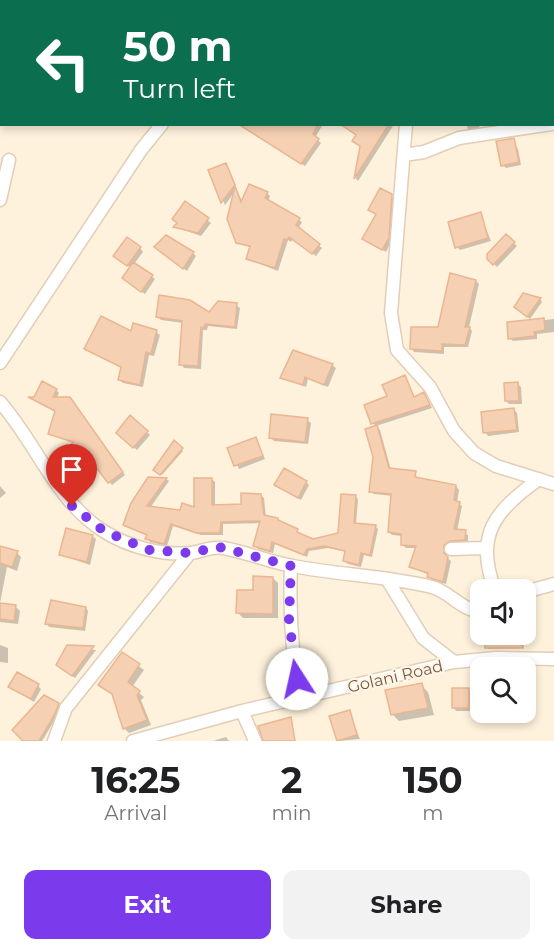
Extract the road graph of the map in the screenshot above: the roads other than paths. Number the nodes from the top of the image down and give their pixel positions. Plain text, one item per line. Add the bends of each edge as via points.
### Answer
1 (160, 126) edge
2 (406, 126) edge
3 (540, 126) edge
4 (404, 155) junction
5 (9, 160) dead end
6 (0, 200) edge
7 (0, 363) edge
8 (0, 402) edge
9 (539, 479) junction
10 (554, 484) edge
11 (485, 548) junction
12 (451, 549) dead end
13 (190, 553) junction
14 (291, 566) junction
15 (387, 579) junction
16 (491, 579) edge
17 (554, 584) edge
18 (536, 589) edge
19 (470, 610) edge
20 (554, 659) edge
21 (454, 662) junction
22 (301, 699) junction
23 (242, 711) junction
24 (54, 741) edge
25 (134, 741) edge
26 (255, 741) edge

1 - 7 street
2 - 4 street
3 - 4 street via 459,138 424,152
4 - 9 street via 391,313 397,350 430,387 454,431 474,453 496,466
5 - 6 street
8 - 13 street via 72,506 122,540 149,550
9 - 10 street
9 - 11 street via 503,510
11 - 12 street
11 - 16 street
13 - 14 street via 219,547
13 - 24 street via 66,708
14 - 15 street
14 - 22 street via 289,620
15 - 19 street via 436,588
15 - 21 street via 423,638
17 - 18 street
20 - 21 street, Golani Road
21 - 22 street, Golani Road
22 - 23 street, Golani Road
23 - 25 street, Golani Road
23 - 26 street

